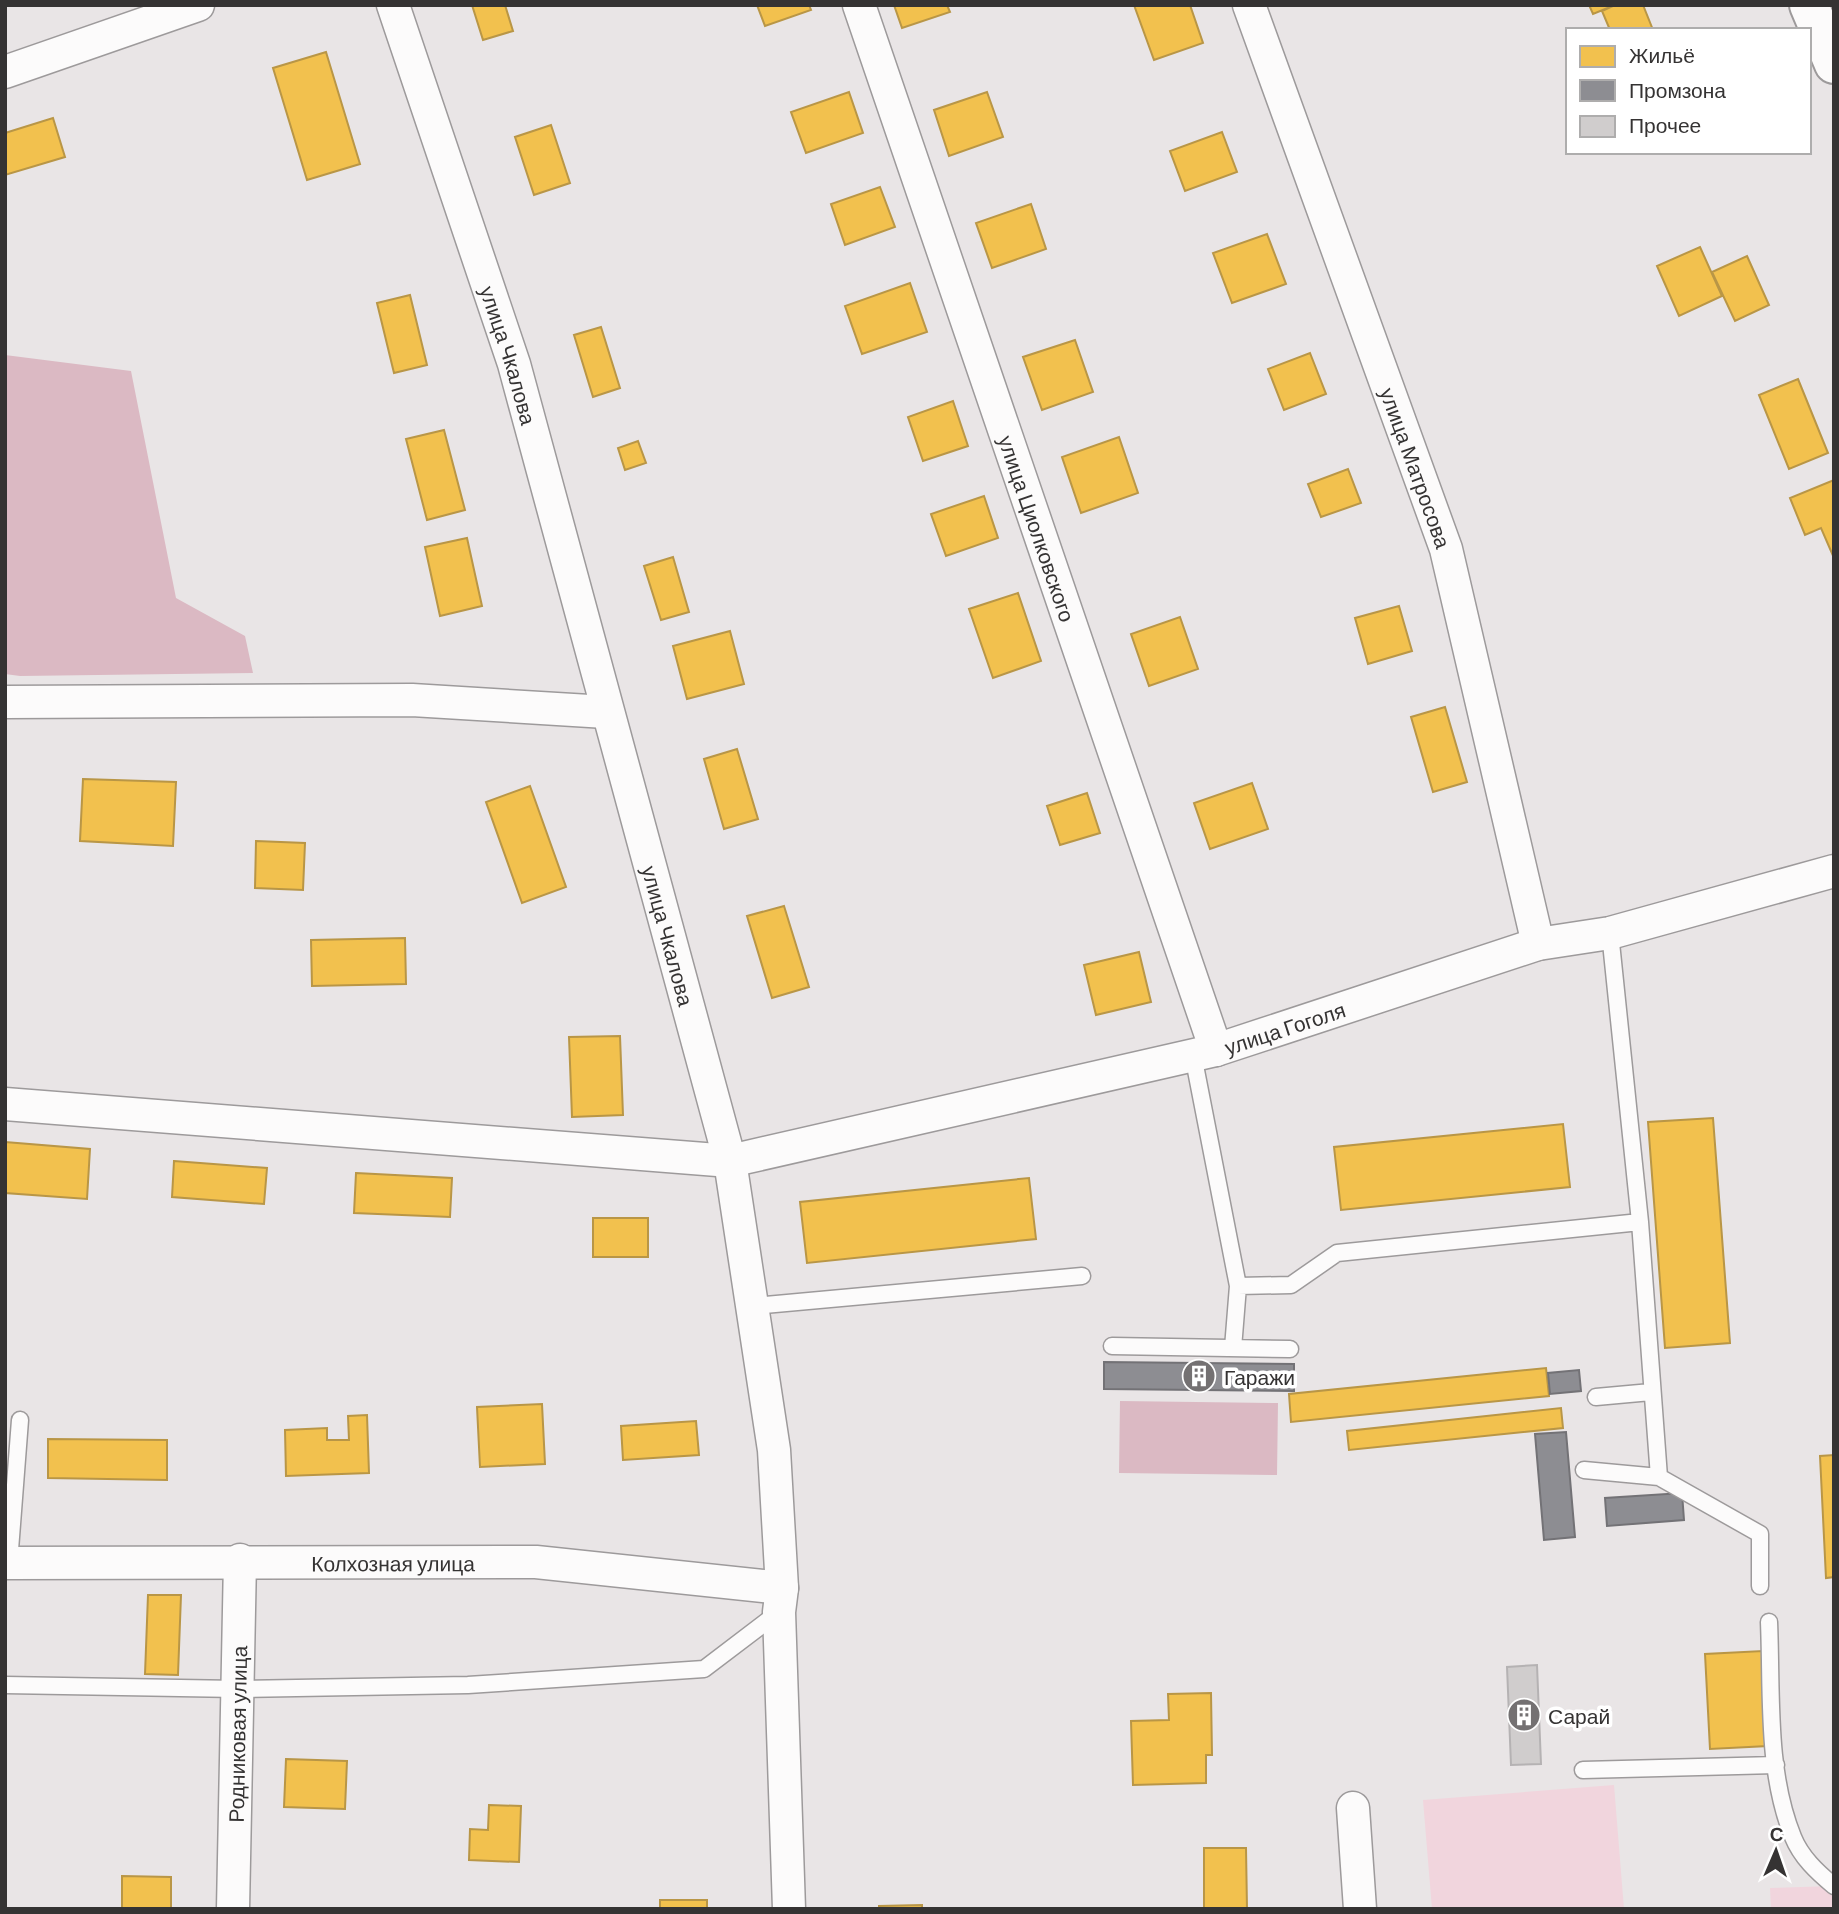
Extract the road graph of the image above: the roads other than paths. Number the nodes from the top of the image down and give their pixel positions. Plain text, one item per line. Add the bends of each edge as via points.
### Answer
1 (198, 5) edge
2 (393, 5) edge
3 (859, 5) edge
4 (1249, 5) edge
5 (1809, 5) edge
6 (1834, 64) edge
7 (5, 72) edge
8 (5, 702) edge
9 (606, 712) junction
10 (1834, 872) edge
11 (1610, 933) junction
12 (1538, 944) junction
13 (1205, 1053) junction
14 (5, 1104) edge
15 (730, 1161) junction
16 (1640, 1222) junction
17 (1082, 1276) dead end
18 (1238, 1286) junction
19 (754, 1306) junction
20 (1112, 1346) dead end
21 (1233, 1348) junction
22 (1290, 1349) dead end
23 (1651, 1392) junction
24 (1595, 1396) dead end
25 (20, 1420) dead end
26 (1584, 1470) dead end
27 (1659, 1477) junction
28 (240, 1560) junction
29 (7, 1563) edge
30 (1760, 1586) dead end
31 (780, 1600) junction
32 (1769, 1622) dead end
33 (5, 1685) edge
34 (238, 1689) junction
35 (1776, 1765) junction
36 (1583, 1770) dead end
37 (1353, 1808) dead end
38 (1834, 1886) edge
39 (233, 1909) edge
40 (789, 1909) edge
41 (1360, 1909) edge

1 - 7 street
2 - 9 street, улица Чкалова via 514,364
3 - 13 street, улица Циолковского
4 - 12 street, улица Матросова via 1446,549
5 - 6 main road
8 - 9 street via 412,700
9 - 15 street, улица Чкалова
10 - 11 street, улица Гоголя
11 - 12 street, улица Гоголя
11 - 16 lane
12 - 13 street, улица Гоголя
13 - 15 street, улица Гоголя
13 - 18 lane
14 - 15 street
15 - 19 street, улица Чкалова
16 - 18 lane via 1337,1253 1291,1285
16 - 23 lane
17 - 19 lane
18 - 21 lane
19 - 31 street, улица Чкалова via 774,1450
20 - 21 lane
21 - 22 lane
23 - 24 lane
23 - 27 lane
25 - 29 lane
26 - 27 lane
27 - 30 lane via 1760,1534
28 - 29 street, Колхозная улица
28 - 31 street, Колхозная улица via 536,1562
28 - 34 street, Родниковая улица
31 - 34 lane via 704,1669 468,1685
31 - 40 street
32 - 35 lane
33 - 34 lane
34 - 39 street, Родниковая улица
35 - 36 lane
35 - 38 lane via 1793,1838 1812,1868
37 - 41 street

